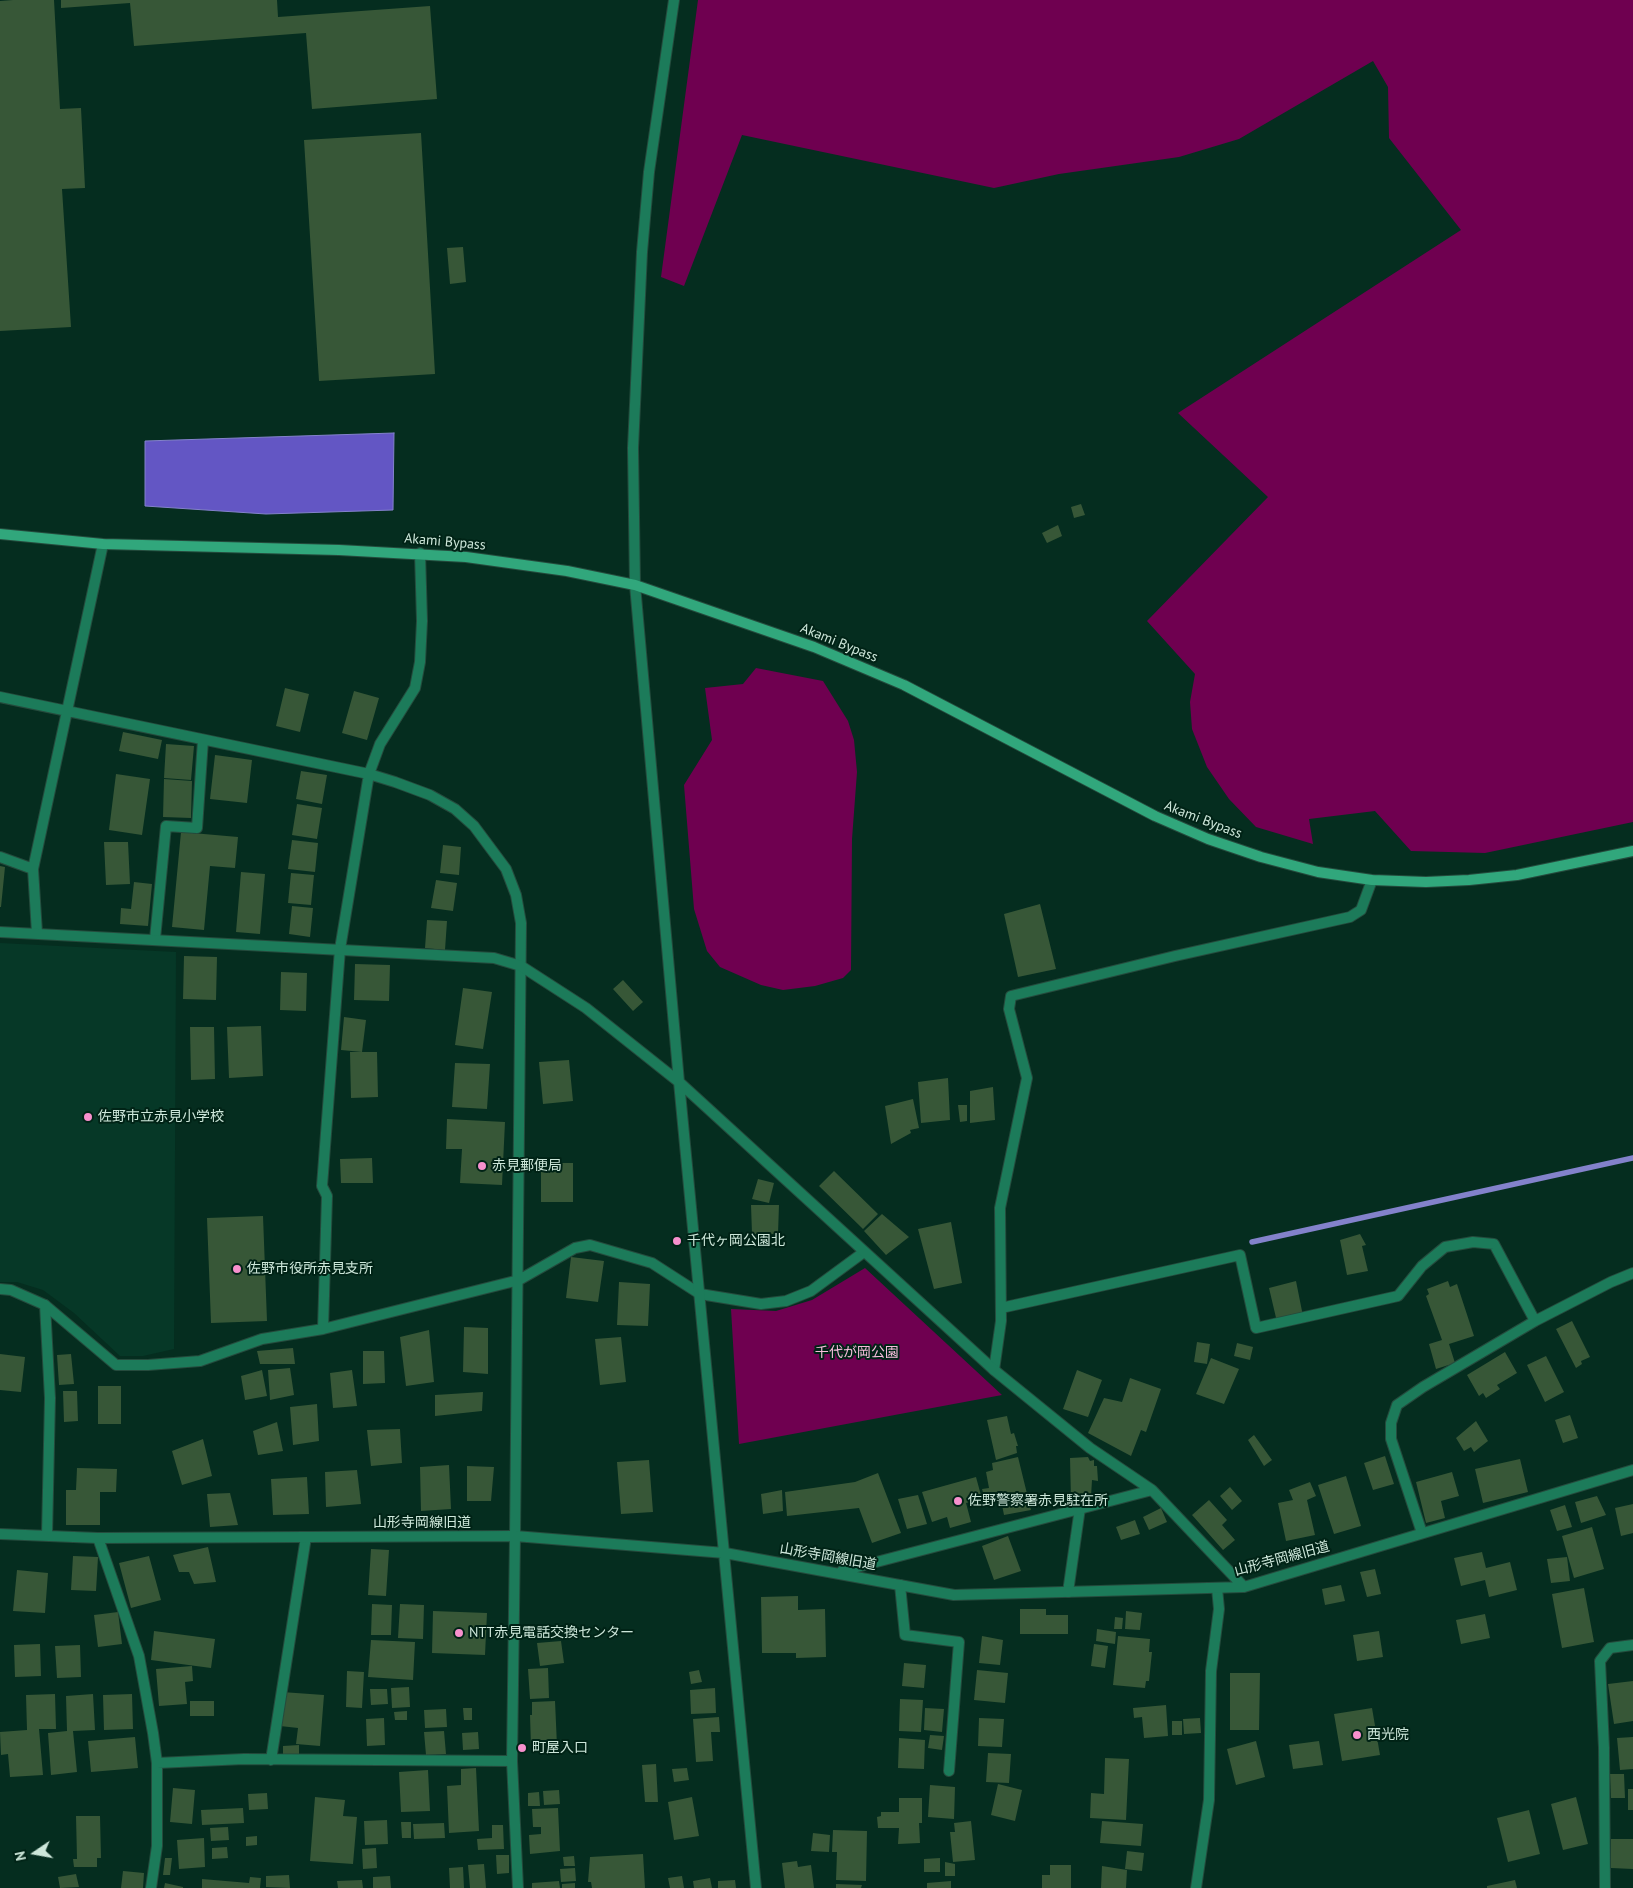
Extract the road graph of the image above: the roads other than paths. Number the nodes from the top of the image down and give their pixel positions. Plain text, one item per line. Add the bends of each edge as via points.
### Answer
1 (674, 0) edge
2 (0, 534) edge
3 (103, 544) junction
4 (420, 553) junction
5 (635, 585) junction
6 (0, 697) edge
7 (68, 712) junction
8 (203, 740) junction
9 (368, 774) junction
10 (1633, 851) edge
11 (0, 857) edge
12 (33, 869) junction
13 (1372, 880) junction
14 (0, 932) edge
15 (37, 934) junction
16 (155, 939) junction
17 (340, 949) junction
18 (521, 966) junction
19 (679, 1082) junction
20 (864, 1252) junction
21 (1633, 1273) edge
22 (519, 1280) junction
23 (0, 1290) edge
24 (700, 1294) junction
25 (46, 1305) junction
26 (1001, 1308) junction
27 (1534, 1322) junction
28 (322, 1329) junction
29 (994, 1370) junction
30 (1632, 1473) edge
31 (1152, 1490) junction
32 (1080, 1508) junction
33 (1422, 1533) junction
34 (0, 1534) edge
35 (47, 1536) junction
36 (515, 1536) junction
37 (306, 1537) junction
38 (98, 1538) junction
39 (725, 1553) junction
40 (840, 1572) junction
41 (900, 1585) junction
42 (1244, 1587) junction
43 (1216, 1588) junction
44 (1068, 1592) junction
45 (1633, 1646) edge
46 (271, 1760) junction
47 (512, 1761) junction
48 (157, 1763) junction
49 (949, 1771) dead end
50 (151, 1888) edge
51 (518, 1888) edge
52 (756, 1888) edge
53 (1196, 1888) edge
54 (1604, 1888) edge

1 - 5 street via 649,172 642,252 634,448
2 - 3 main road, Akami Bypass
3 - 4 main road, Akami Bypass
3 - 7 street
4 - 5 main road, Akami Bypass via 514,562
4 - 9 street via 422,621 415,688 380,744
5 - 13 main road, Akami Bypass via 814,647 904,685 1155,816 1208,839 1318,872
5 - 19 street
6 - 7 street
7 - 8 street
7 - 12 street
8 - 9 street
8 - 16 street via 197,828 166,826
9 - 17 street
9 - 18 street via 430,795 455,809 474,826 506,869 516,894 521,922
10 - 13 main road, Akami Bypass via 1561,867 1488,878 1426,882
11 - 12 street
12 - 15 street
13 - 26 street via 1361,910 1350,917 1010,996 1008,1009 1027,1078 1000,1208
14 - 15 street
15 - 16 street
16 - 17 street
17 - 18 street via 494,958
17 - 28 street via 322,1186 327,1196
18 - 19 street via 586,1008
18 - 22 street
19 - 20 street
19 - 24 street
20 - 24 street via 811,1291 786,1301 761,1304
20 - 29 street
21 - 27 street
22 - 24 street via 574,1248 590,1245 652,1263
22 - 28 street
22 - 36 street
23 - 25 street via 11,1290
24 - 39 street
25 - 28 street via 116,1365 200,1361 262,1339
25 - 35 street via 50,1398
26 - 27 street via 1240,1255 1256,1328 1398,1296 1422,1266 1445,1247 1473,1242 1494,1244
26 - 29 street
27 - 33 street via 1397,1405 1391,1423 1391,1440
29 - 31 street via 1090,1448
30 - 33 street, 山形寺岡線旧道
31 - 32 street
31 - 42 street
32 - 40 street
32 - 44 street
33 - 42 street, 山形寺岡線旧道
34 - 35 street, 山形寺岡線旧道
35 - 38 street, 山形寺岡線旧道
36 - 37 street, 山形寺岡線旧道
36 - 39 street, 山形寺岡線旧道
36 - 47 street
37 - 38 street, 山形寺岡線旧道
37 - 46 street
38 - 48 street via 139,1656
39 - 40 street, 山形寺岡線旧道
39 - 52 street
40 - 41 street, 山形寺岡線旧道
41 - 44 street, 山形寺岡線旧道 via 954,1595
41 - 49 street via 905,1635 960,1642
42 - 43 street, 山形寺岡線旧道
43 - 44 street, 山形寺岡線旧道
43 - 53 street via 1219,1609 1211,1671 1209,1800
45 - 54 street via 1610,1648 1600,1661
46 - 47 street
46 - 48 street
47 - 51 street
48 - 50 street via 157,1846

